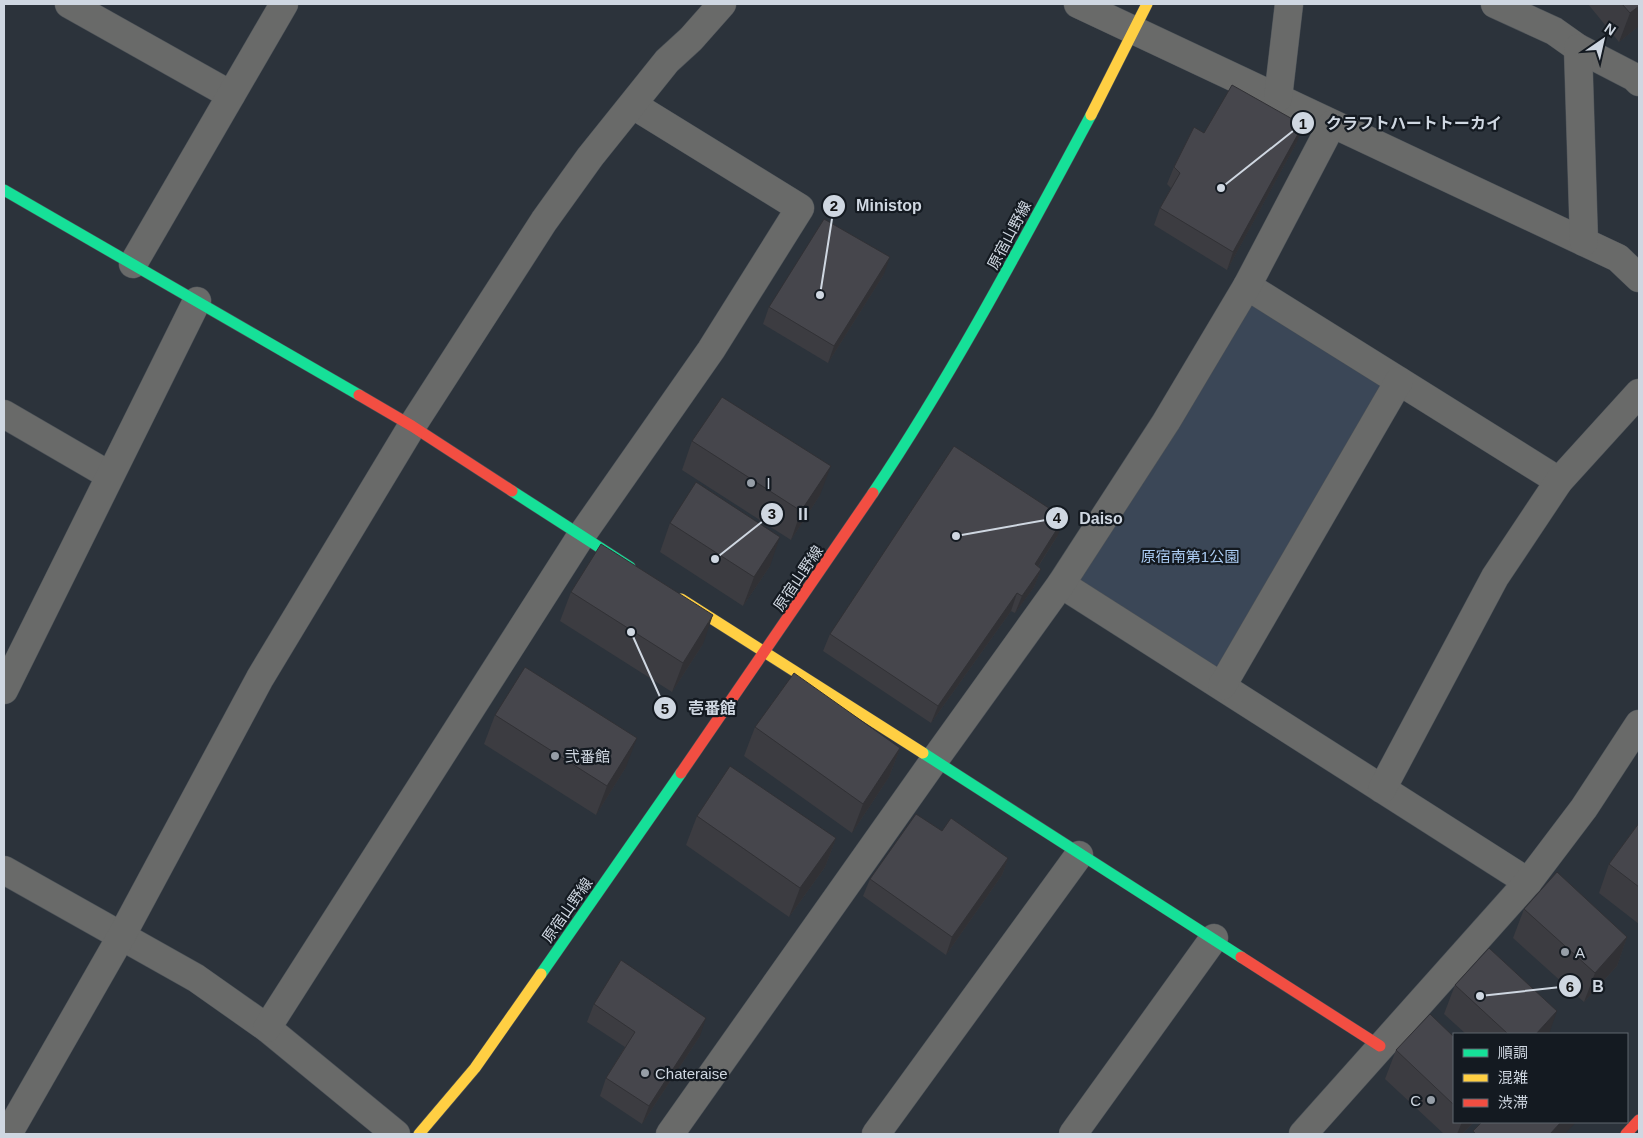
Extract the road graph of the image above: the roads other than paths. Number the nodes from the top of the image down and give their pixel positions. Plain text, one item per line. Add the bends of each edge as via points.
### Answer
1 (69, 4) edge
2 (284, 4) edge
3 (722, 4) edge
4 (1078, 4) edge
5 (1146, 4) edge
6 (1289, 4) edge
7 (1495, 4) edge
8 (1134, 30) junction
9 (1578, 48) junction
10 (1639, 82) edge
11 (231, 95) junction
12 (1278, 98) junction
13 (633, 104) junction
14 (1332, 124) junction
15 (4, 190) edge
16 (1584, 242) junction
17 (133, 264) junction
18 (1639, 278) edge
19 (1247, 286) junction
20 (197, 301) junction
21 (1399, 381) junction
22 (1639, 393) edge
23 (4, 414) edge
24 (412, 426) junction
25 (110, 475) junction
26 (1559, 481) junction
27 (581, 536) junction
28 (638, 571) edge
29 (1061, 584) junction
30 (670, 592) edge
31 (766, 652) junction
32 (1222, 686) junction
33 (4, 690) edge
34 (1639, 724) edge
35 (933, 762) junction
36 (1382, 789) junction
37 (1078, 855) junction
38 (4, 870) edge
39 (1528, 882) junction
40 (122, 935) junction
41 (1214, 938) junction
42 (268, 1028) junction
43 (1380, 1046) junction
44 (1639, 1120) edge
45 (1316, 1129) edge
46 (8, 1134) edge
47 (396, 1134) edge
48 (419, 1134) edge
49 (670, 1134) edge
50 (876, 1134) edge
51 (1073, 1134) edge
52 (1626, 1134) edge

1 - 11 street
2 - 11 street
3 - 13 street via 667,61
4 - 8 street
5 - 8 street, 原宿山野線
6 - 12 street
7 - 9 street via 1554,31
8 - 12 street
8 - 31 street, 原宿山野線 via 983,315 907,442
9 - 10 street
9 - 16 street
11 - 17 street
12 - 14 street
13 - 24 street via 544,221
13 - 27 street via 800,208 711,350
14 - 16 street
14 - 19 street
15 - 17 street
16 - 18 street via 1618,258
17 - 20 street
19 - 21 street
19 - 29 street via 1166,422
20 - 24 street
20 - 25 street
21 - 26 street
21 - 32 street
22 - 26 street
23 - 25 street
24 - 27 street
24 - 40 street via 260,678
25 - 33 street
26 - 36 street via 1495,577
27 - 28 street
27 - 42 street
29 - 32 street
29 - 35 street
30 - 31 street
31 - 35 street
31 - 48 street, 原宿山野線 via 475,1068
32 - 36 street
34 - 39 street via 1584,808
35 - 37 street
35 - 49 street
36 - 39 street
37 - 41 street
37 - 50 street
38 - 40 street
39 - 43 street
40 - 42 street via 196,978
40 - 46 street
41 - 43 street
41 - 51 street
42 - 47 street
43 - 45 street
44 - 52 street

